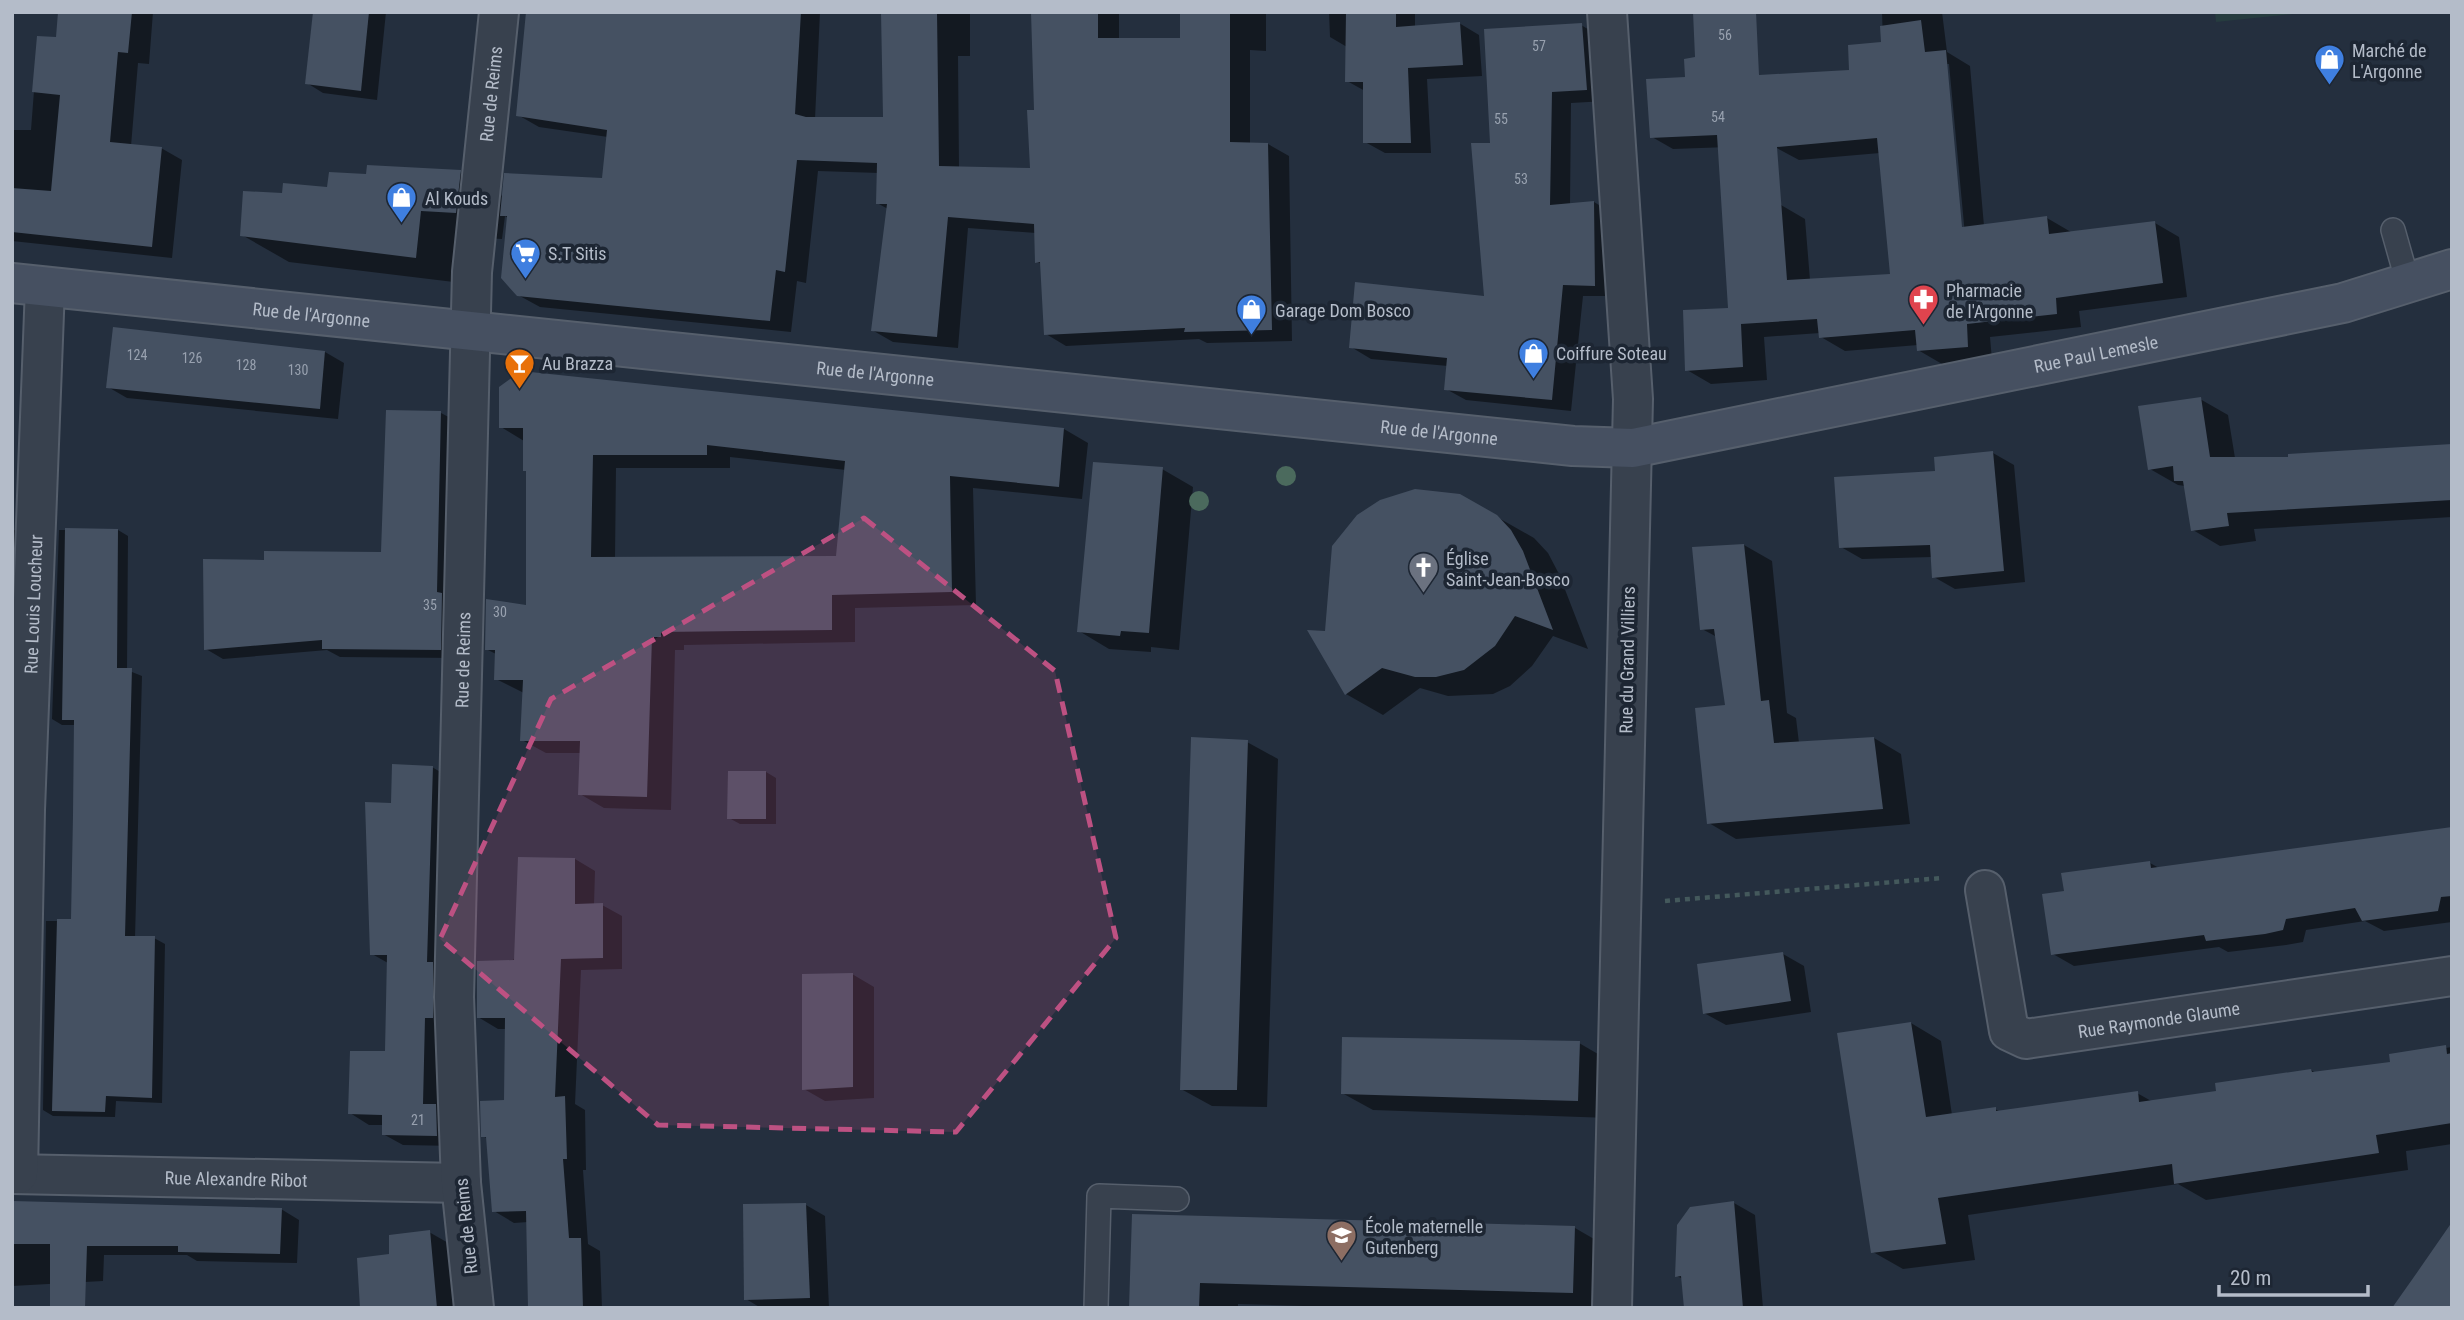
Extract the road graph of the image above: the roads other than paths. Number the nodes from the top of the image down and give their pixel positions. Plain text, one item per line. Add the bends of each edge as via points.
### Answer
1 (499, 12) edge
2 (1606, 12) edge
3 (2393, 230) dead end
4 (2452, 269) edge
5 (2408, 283) junction
6 (29, 285) edge
7 (471, 329) junction
8 (1735, 428) joint
9 (1633, 448) junction
10 (1985, 890) road end
11 (2452, 976) edge
12 (15, 1174) edge
13 (461, 1183) junction
14 (1177, 1199) dead end
15 (474, 1308) edge
16 (1096, 1308) edge
17 (1612, 1308) edge

1 - 7 street, Rue de Reims via 472,272
2 - 9 street, Rue du Grand Villiers
3 - 5 lane
4 - 5 street, Rue Paul Lemesle
5 - 8 street, Rue Paul Lemesle via 2343,303
6 - 7 street, Rue de l'Argonne
6 - 12 street, Rue Louis Loucheur via 25,810
7 - 9 street, Rue de l'Argonne via 1573,446
7 - 13 street, Rue de Reims via 454,997
8 - 9 street, Rue de l'Argonne
9 - 17 street, Rue du Grand Villiers
10 - 11 street, Rue Raymonde Glaume via 2009,1031 2026,1039
12 - 13 street, Rue Alexandre Ribot
13 - 15 street, Rue de Reims
14 - 16 lane via 1099,1196

